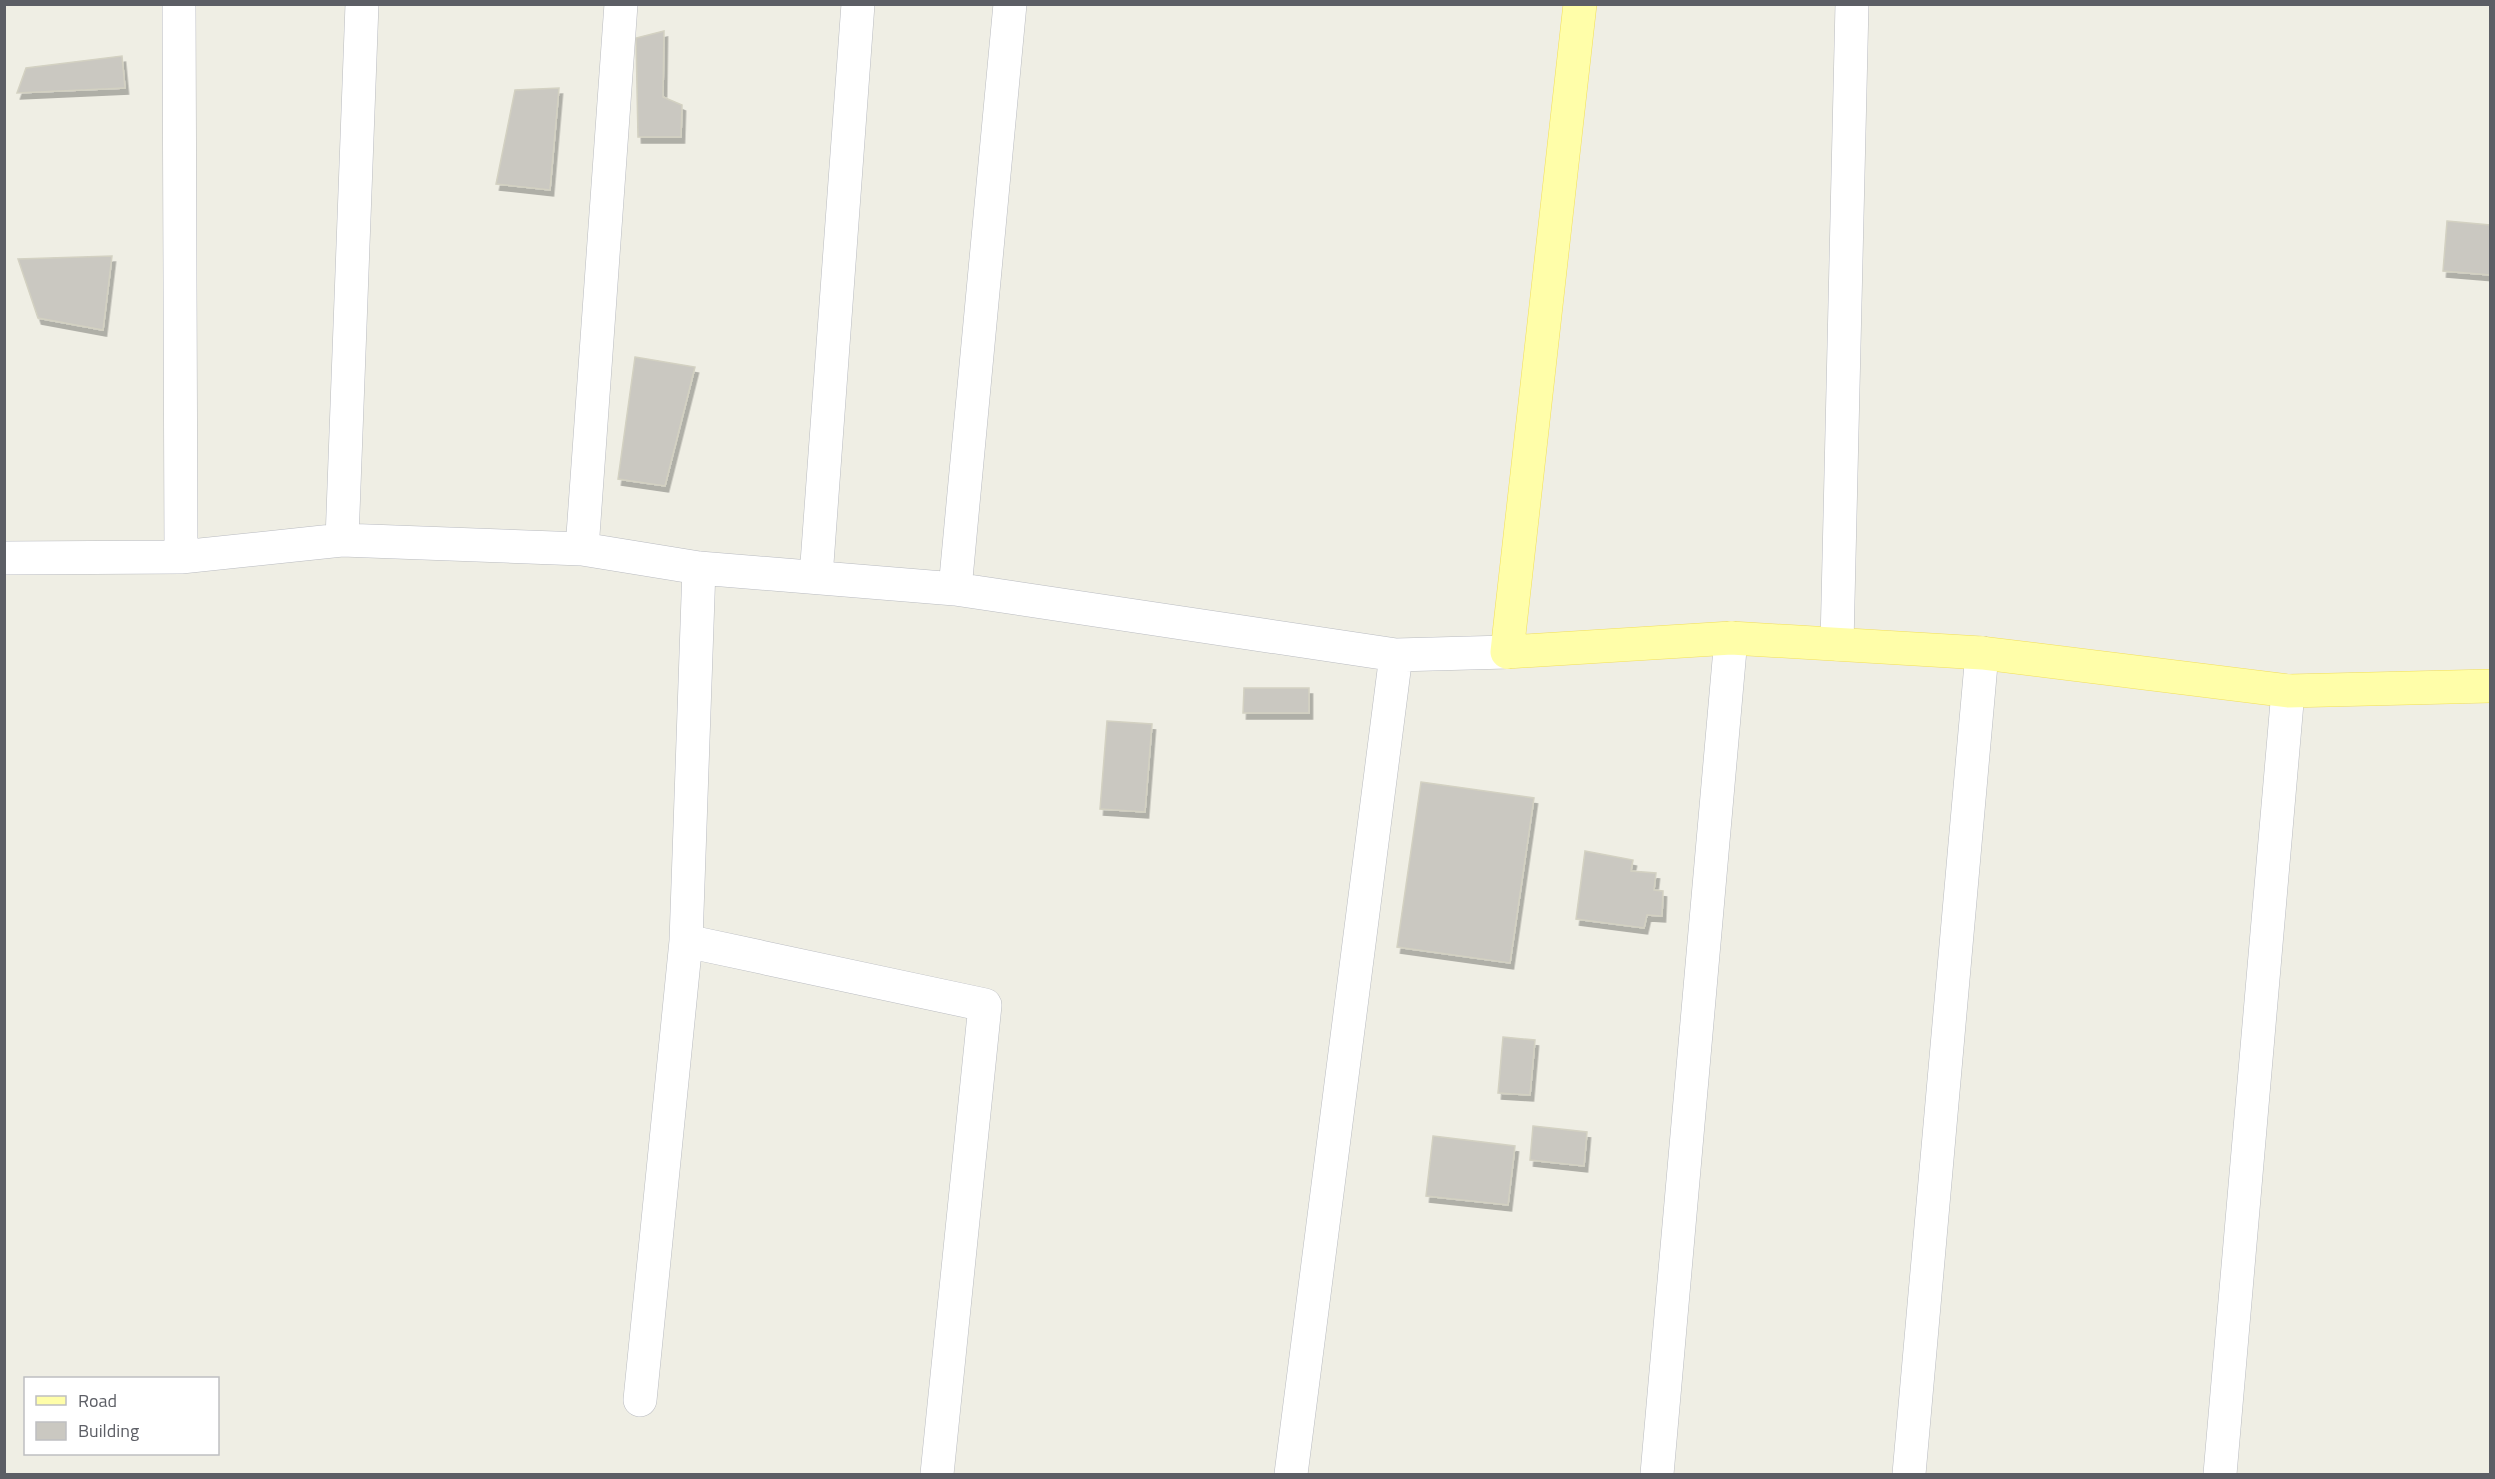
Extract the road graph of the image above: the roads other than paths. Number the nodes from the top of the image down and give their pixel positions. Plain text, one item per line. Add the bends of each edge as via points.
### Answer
1 (179, 4) edge
2 (362, 4) edge
3 (621, 4) edge
4 (858, 4) edge
5 (1010, 4) edge
6 (1580, 4) edge
7 (1852, 4) edge
8 (342, 540) junction
9 (582, 549) junction
10 (181, 556) junction
11 (4, 558) edge
12 (699, 568) junction
13 (816, 577) junction
14 (955, 589) junction
15 (1731, 638) junction
16 (1837, 644) junction
17 (1507, 652) junction
18 (1982, 653) junction
19 (1396, 655) junction
20 (2490, 686) edge
21 (2288, 691) junction
22 (686, 941) junction
23 (640, 1400) dead end
24 (937, 1474) edge
25 (1291, 1474) edge
26 (1657, 1474) edge
27 (1909, 1474) edge
28 (2220, 1474) edge

1 - 10 street
2 - 8 street
3 - 9 street
4 - 13 street
5 - 14 street
6 - 17 main road
7 - 16 street
8 - 9 street
8 - 10 street
9 - 12 street
10 - 11 street
12 - 13 street
12 - 22 street
13 - 14 street
14 - 19 street
15 - 16 main road
15 - 17 main road
15 - 26 street
16 - 18 main road
17 - 19 street
18 - 21 main road
18 - 27 street
19 - 25 street
20 - 21 main road
21 - 28 street
22 - 23 street
22 - 24 street via 985,1005

